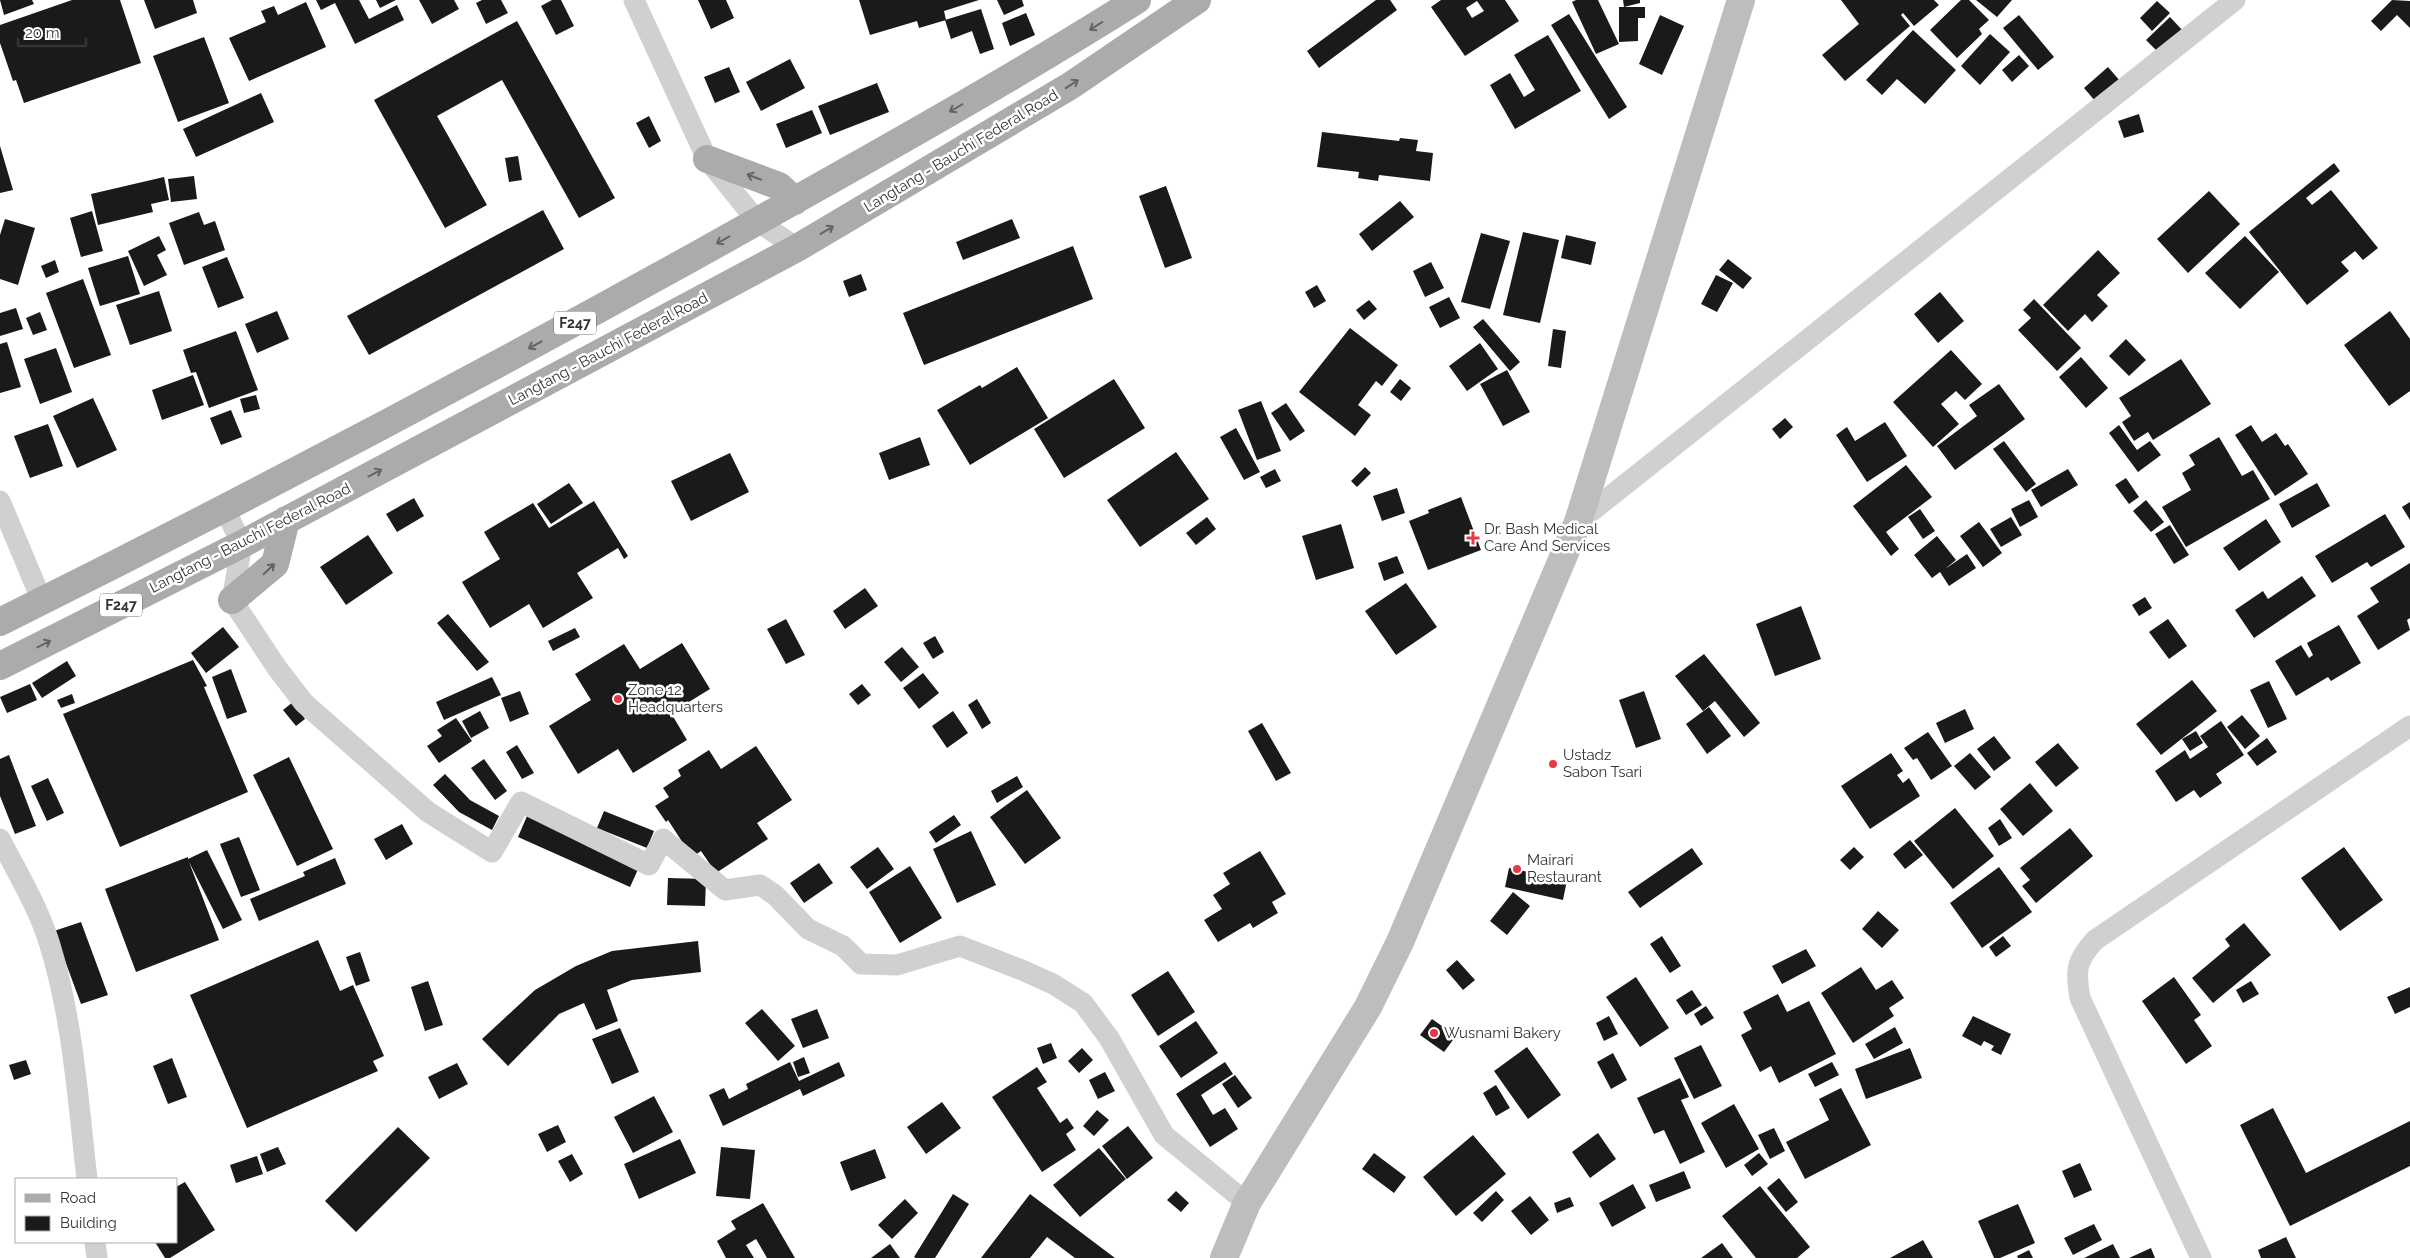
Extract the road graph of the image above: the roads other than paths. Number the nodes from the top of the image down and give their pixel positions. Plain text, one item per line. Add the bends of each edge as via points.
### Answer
1 (634, 0) edge
2 (1137, 0) edge
3 (1197, 0) edge
4 (1741, 0) edge
5 (2234, 0) edge
6 (707, 159) junction
7 (795, 201) junction
8 (757, 222) junction
9 (797, 248) junction
10 (0, 501) edge
11 (224, 508) junction
12 (286, 520) junction
13 (1578, 522) junction
14 (242, 544) junction
15 (232, 600) junction
16 (42, 601) junction
17 (0, 622) edge
18 (0, 666) edge
19 (2410, 726) edge
20 (0, 839) edge
21 (88, 1178) edge
22 (1247, 1203) junction
23 (95, 1243) edge
24 (97, 1258) edge
25 (1224, 1258) edge
26 (2201, 1258) edge

1 - 6 street
2 -> 7 main road, F247
9 -> 3 main road, Langtang - Bauchi Federal Road / F247 via 1070,86
4 - 13 street
5 - 13 street
7 -> 6 main road via 779,186
6 - 8 street
7 - 8 main road, F247
8 - 9 street
8 -> 11 main road, F247 via 507,360
12 -> 9 main road, Langtang - Bauchi Federal Road / F247
10 - 16 street
11 - 14 street
11 - 16 main road, F247
12 - 14 main road, Langtang - Bauchi Federal Road / F247
15 -> 12 main road via 275,564
13 - 22 street via 1400,942 1372,999
14 - 15 street
18 -> 14 main road, Langtang - Bauchi Federal Road / F247
15 - 22 street via 304,703 428,812 492,852 520,802 649,865 663,839 725,890 760,885 775,895 808,929 843,946 861,964 897,965 960,946 1053,984 1083,1004 1109,1038 1164,1135
16 - 17 main road, F247
19 - 26 street via 2095,940 2080,957 2076,978 2080,998
20 - 21 street via 24,884 48,941 64,998
22 - 25 street
23 - 24 street

